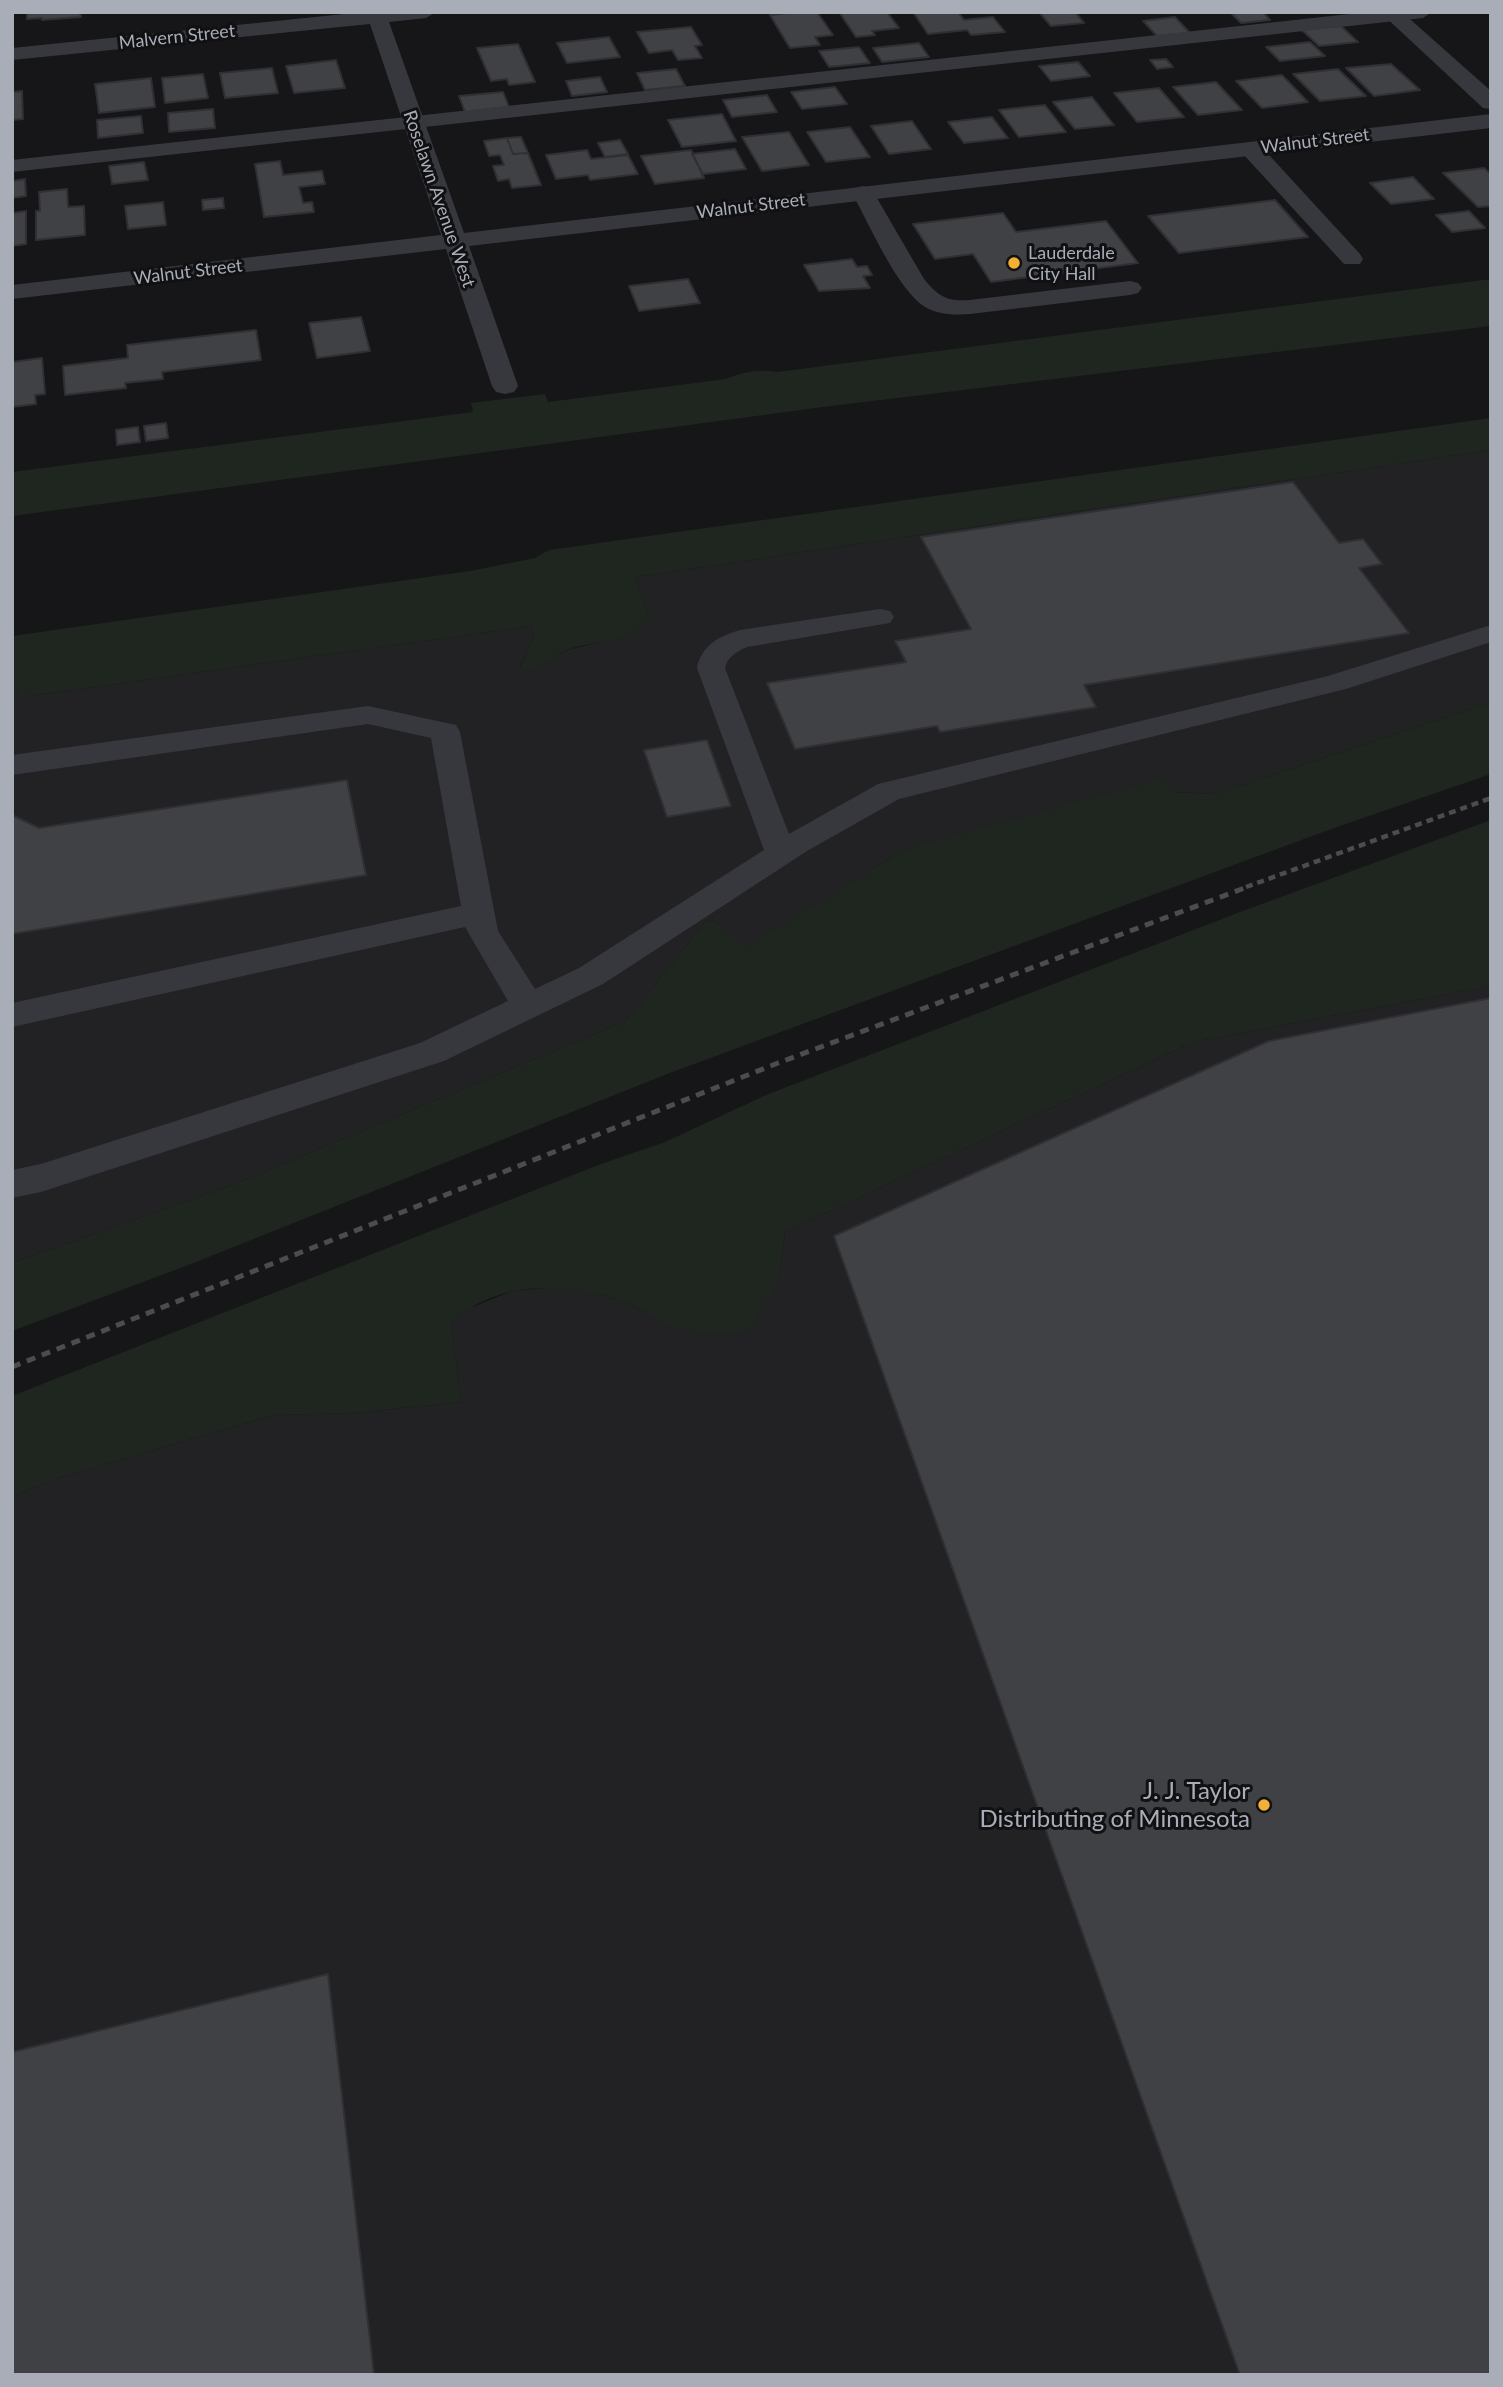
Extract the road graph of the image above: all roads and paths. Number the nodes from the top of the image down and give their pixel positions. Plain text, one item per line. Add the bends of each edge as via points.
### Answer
1 (426, 12) edge
2 (1423, 12) edge
3 (1392, 14) edge
4 (376, 15) edge
5 (12, 54) edge
6 (1491, 103) edge
7 (1491, 121) edge
8 (413, 123) junction
9 (1251, 149) junction
10 (12, 166) edge
11 (863, 193) junction
12 (453, 241) junction
13 (1352, 259) dead end
14 (1130, 288) dead end
15 (12, 292) edge
16 (505, 386) dead end
17 (880, 617) dead end
18 (1491, 633) edge
19 (12, 765) edge
20 (781, 853) junction
21 (479, 913) junction
22 (527, 1006) junction
23 (12, 1015) edge
24 (12, 1184) edge

1 - 4 street, Malvern Street
2 - 3 lane
3 - 6 street
3 - 8 lane
4 - 5 street, Malvern Street
4 - 8 street, Roselawn Avenue West
7 - 9 street, Walnut Street
8 - 10 lane
8 - 12 street, Roselawn Avenue West
9 - 11 street, Walnut Street
9 - 13 lane
11 - 12 street, Walnut Street
11 - 14 lane via 917,286 934,304 970,307
12 - 15 street, Walnut Street
12 - 16 street, Roselawn Avenue West
17 - 20 lane via 740,639 725,646 712,661
18 - 20 lane via 1336,682 889,791
19 - 21 lane via 368,715 445,732
20 - 22 lane via 591,976
21 - 22 lane via 482,932
21 - 23 lane
22 - 24 lane via 432,1052

